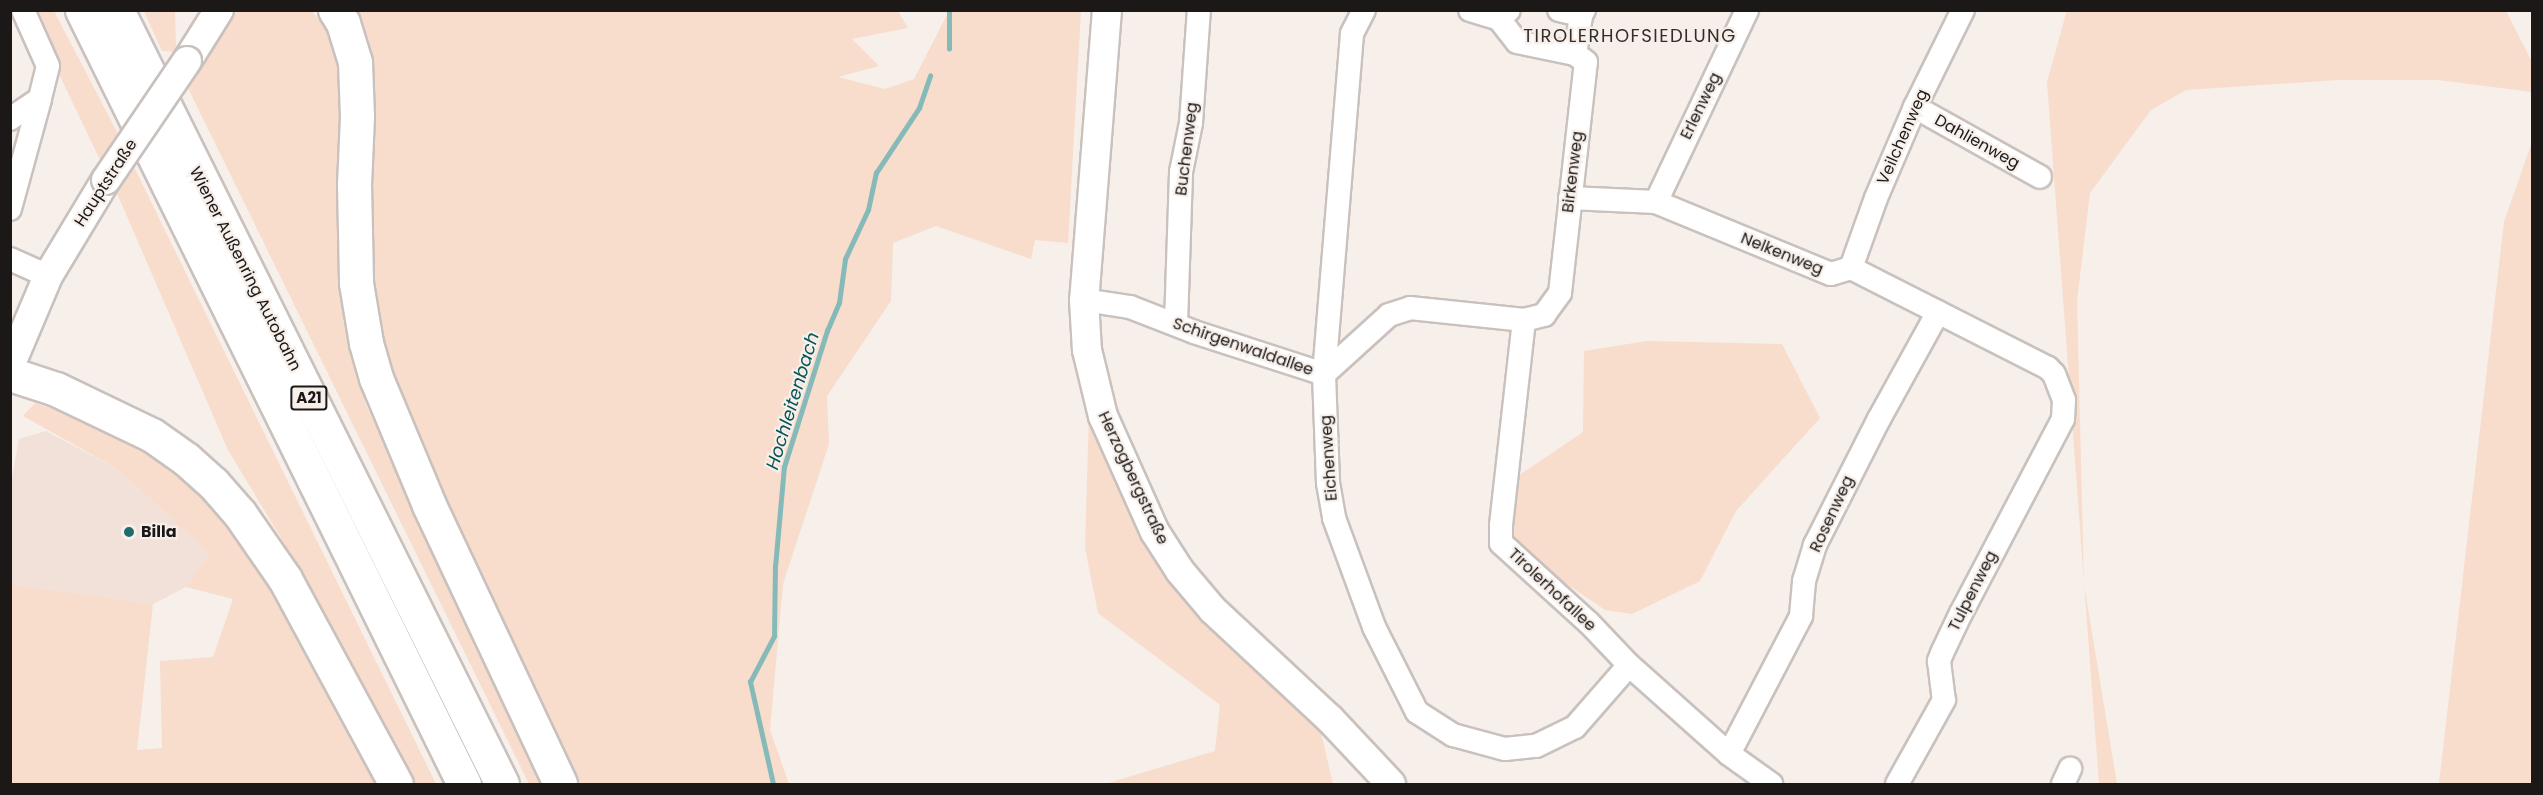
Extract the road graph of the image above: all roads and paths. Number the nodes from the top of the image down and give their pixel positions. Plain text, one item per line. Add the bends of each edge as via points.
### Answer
1 (23, 10) edge
2 (82, 10) edge
3 (117, 10) edge
4 (219, 10) edge
5 (335, 10) edge
6 (1107, 10) edge
7 (1200, 10) edge
8 (1364, 10) edge
9 (1470, 10) edge
10 (1747, 10) edge
11 (1963, 10) edge
12 (1575, 12) edge
13 (1504, 15) edge
14 (1575, 54) junction
15 (40, 99) junction
16 (1915, 107) junction
17 (10, 119) edge
18 (2040, 177) dead end
19 (1570, 198) junction
20 (1656, 202) junction
21 (10, 208) edge
22 (10, 259) edge
23 (1851, 268) junction
24 (48, 276) junction
25 (1084, 300) junction
26 (1938, 312) junction
27 (1524, 320) junction
28 (1176, 324) junction
29 (10, 366) edge
30 (10, 374) edge
31 (1324, 374) junction
32 (1629, 665) junction
33 (1729, 754) junction
34 (396, 784) edge
35 (464, 784) edge
36 (502, 784) edge
37 (560, 784) edge
38 (1392, 784) edge
39 (1772, 784) edge
40 (1898, 784) edge

1 - 15 street via 48,66
2 - 35 highway, Wiener Außenring Autobahn / A21
3 - 36 highway, Wiener Außenring Autobahn / A21
4 - 24 main road, Hauptstraße, bridge via 106,180
5 - 37 highway via 355,62 356,283 368,351 399,439
6 - 25 main road, Herzogbergstraße
7 - 28 street, Buchenweg via 1191,123 1181,172
8 - 31 street, Eichenweg via 1352,34
9 - 13 street
10 - 20 street, Erlenweg
11 - 16 street, Veilchenweg
12 - 14 street, Birkenweg
13 - 14 street via 1516,42
14 - 19 street, Birkenweg via 1586,62
15 - 17 street
15 - 21 street
16 - 18 street, Dahlienweg
16 - 23 street, Veilchenweg
19 - 20 street, Nelkenweg
19 - 27 street, Birkenweg via 1560,293 1544,315
20 - 23 street, Nelkenweg via 1831,274
22 - 24 street
23 - 26 street
24 - 29 main road, Hauptstraße
25 - 28 street, Schirgenwaldallee via 1130,307
25 - 38 main road, Herzogbergstraße via 1087,350 1103,416 1155,532 1180,571 1213,610 1330,719
26 - 33 street, Rosenweg via 1815,545 1804,581 1801,616
26 - 40 street, Tulpenweg via 2048,368 2064,400 2063,419 1960,613 1939,661 1944,700
27 - 31 street, Schirgenwaldallee via 1410,308 1389,315
27 - 32 street, Tirolerhofallee via 1502,543
28 - 31 street, Schirgenwaldallee
30 - 34 highway via 56,389 152,435 213,483 254,531 285,579
31 - 32 street, Eichenweg via 1328,483 1334,518 1374,627 1417,712 1453,735 1505,749 1536,746 1575,727
32 - 33 street, Tirolerhofallee
33 - 39 street, Tirolerhofallee

